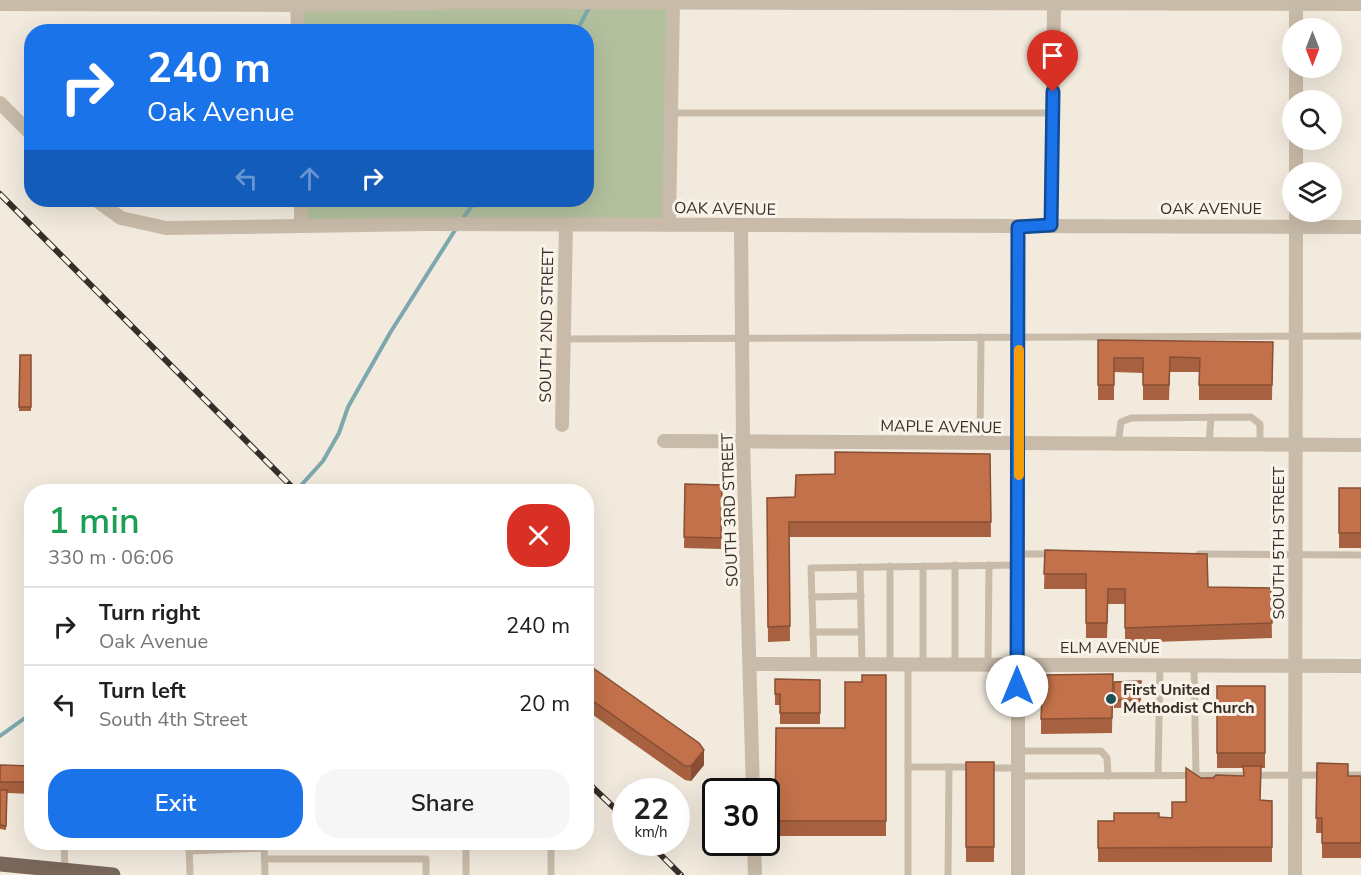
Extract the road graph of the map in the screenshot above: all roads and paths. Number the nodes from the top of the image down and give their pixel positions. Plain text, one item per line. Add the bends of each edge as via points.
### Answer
1 (480, 1) edge
2 (673, 2) edge
3 (297, 3) edge
4 (943, 3) edge
5 (0, 4) edge
6 (1361, 4) edge
7 (1296, 5) junction
8 (1054, 6) junction
9 (1296, 18) edge
10 (298, 24) edge
11 (0, 103) edge
12 (671, 113) junction
13 (1052, 113) junction
14 (24, 127) edge
15 (106, 207) edge
16 (301, 207) edge
17 (1296, 222) edge
18 (301, 225) junction
19 (669, 225) junction
20 (1051, 225) junction
21 (566, 226) junction
22 (741, 226) junction
23 (1296, 226) junction
24 (1018, 227) junction
25 (1361, 227) edge
26 (1296, 336) junction
27 (1361, 336) edge
28 (981, 337) junction
29 (1018, 337) junction
30 (742, 338) junction
31 (564, 339) junction
32 (1212, 417) junction
33 (562, 425) dead end
34 (664, 441) dead end
35 (743, 442) junction
36 (980, 444) junction
37 (1019, 444) junction
38 (1118, 445) junction
39 (1209, 445) junction
40 (1260, 446) junction
41 (1296, 446) junction
42 (1361, 446) edge
43 (1064, 554) edge
44 (1191, 554) edge
45 (1296, 555) junction
46 (1361, 555) edge
47 (1018, 559) junction
48 (955, 565) junction
49 (989, 565) junction
50 (890, 566) junction
51 (923, 566) junction
52 (860, 567) junction
53 (812, 597) junction
54 (861, 597) junction
55 (813, 632) junction
56 (861, 632) junction
57 (752, 664) junction
58 (814, 664) junction
59 (862, 664) junction
60 (890, 664) junction
61 (908, 664) junction
62 (924, 664) junction
63 (955, 664) junction
64 (988, 664) junction
65 (1017, 664) junction
66 (1160, 665) junction
67 (1194, 665) junction
68 (1295, 666) junction
69 (1361, 666) edge
70 (1017, 751) junction
71 (908, 767) junction
72 (949, 767) junction
73 (1017, 772) junction
74 (1196, 775) junction
75 (1295, 775) junction
76 (1361, 775) edge
77 (1108, 776) junction
78 (1158, 776) junction
79 (753, 778) edge
80 (64, 850) edge
81 (189, 850) edge
82 (264, 850) edge
83 (466, 850) edge
84 (551, 850) edge
85 (754, 856) edge
86 (265, 859) junction
87 (0, 864) edge
88 (65, 870) junction
89 (113, 875) edge
90 (190, 875) edge
91 (265, 875) edge
92 (426, 875) edge
93 (466, 875) edge
94 (551, 875) edge
95 (754, 875) edge
96 (908, 875) edge
97 (948, 875) edge
98 (1018, 875) edge
99 (1295, 875) edge

1 - 2 street
1 - 3 street
2 - 4 street
2 - 12 street
3 - 5 street
3 - 10 street
4 - 8 street
6 - 7 street
7 - 8 street
7 - 9 street
8 - 13 street
11 - 14 street
12 - 13 lane
12 - 19 street
13 - 20 street
15 - 18 street, OAK AVENUE via 121,218 166,228
16 - 18 street
17 - 23 street, SOUTH 5TH STREET
18 - 21 street, OAK AVENUE
19 - 21 street, OAK AVENUE
19 - 22 street, OAK AVENUE
20 - 23 street, OAK AVENUE
20 - 24 street, OAK AVENUE
21 - 31 street, SOUTH 2ND STREET
22 - 24 street, OAK AVENUE
22 - 30 street, SOUTH 3RD STREET
23 - 25 street, OAK AVENUE
23 - 26 street, SOUTH 5TH STREET
24 - 29 street
26 - 27 lane
26 - 29 lane
26 - 41 street, SOUTH 5TH STREET
28 - 29 lane
28 - 30 lane
28 - 36 lane
29 - 37 street
30 - 31 lane
30 - 35 street, SOUTH 3RD STREET
31 - 33 street, SOUTH 2ND STREET
32 - 38 lane via 1131,418 1121,422
32 - 39 lane
32 - 40 lane via 1251,417 1260,424
34 - 35 street, MAPLE AVENUE
35 - 36 street, MAPLE AVENUE
35 - 57 street, SOUTH 3RD STREET
36 - 37 street, MAPLE AVENUE
37 - 38 street, MAPLE AVENUE
37 - 47 street
38 - 39 street, MAPLE AVENUE
39 - 40 street, MAPLE AVENUE
40 - 41 street, MAPLE AVENUE
41 - 42 street, MAPLE AVENUE
41 - 45 street, SOUTH 5TH STREET
43 - 47 lane
44 - 45 lane
45 - 46 lane
45 - 68 street, SOUTH 5TH STREET
47 - 49 lane
47 - 65 street
48 - 49 lane
48 - 51 lane
48 - 63 lane
49 - 64 lane
50 - 51 lane
50 - 52 lane
50 - 60 lane
51 - 62 lane
52 - 53 lane via 812,568
52 - 54 lane
53 - 54 lane
53 - 55 lane
54 - 56 lane
55 - 56 lane
55 - 58 lane
56 - 59 lane
57 - 58 street, ELM AVENUE
57 - 79 street, SOUTH 3RD STREET
58 - 59 street, ELM AVENUE
59 - 60 street, ELM AVENUE
60 - 61 street, ELM AVENUE
61 - 62 street, ELM AVENUE
61 - 71 lane
62 - 63 street, ELM AVENUE
63 - 64 street, ELM AVENUE
64 - 65 street, ELM AVENUE
65 - 66 street, ELM AVENUE
65 - 70 street
66 - 67 street, ELM AVENUE
66 - 78 lane
67 - 68 street, ELM AVENUE
67 - 74 lane
68 - 69 street, ELM AVENUE
68 - 75 street, SOUTH 5TH STREET
70 - 73 street
70 - 77 lane via 1101,751 1107,758
71 - 72 lane
71 - 96 lane
72 - 73 lane
72 - 97 lane
73 - 77 lane
73 - 98 street
74 - 75 lane
74 - 78 lane
75 - 76 lane
75 - 99 street, SOUTH 5TH STREET
77 - 78 lane
80 - 88 lane
81 - 90 lane
82 - 86 lane
83 - 93 lane
84 - 94 lane
85 - 95 street
86 - 91 lane
86 - 92 lane via 426,858
87 - 88 main road
88 - 89 main road

